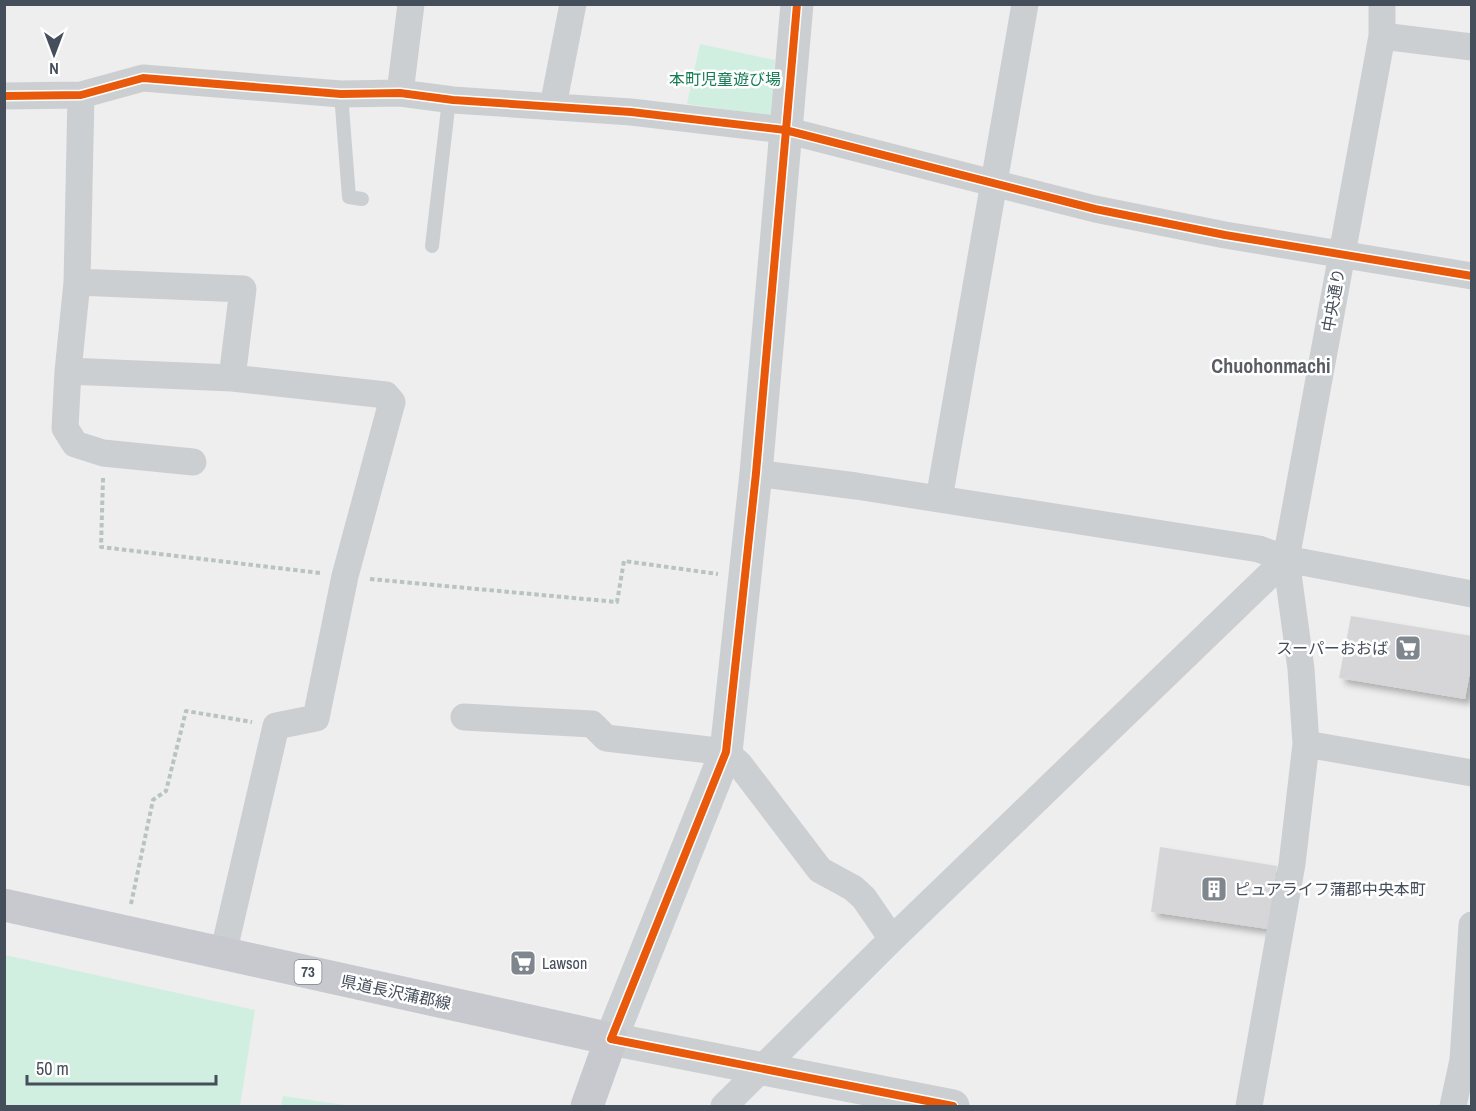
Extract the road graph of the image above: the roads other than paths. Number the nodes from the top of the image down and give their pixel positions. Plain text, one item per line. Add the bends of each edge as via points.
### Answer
1 (411, 4) edge
2 (573, 4) edge
3 (797, 4) edge
4 (1025, 4) edge
5 (1382, 4) edge
6 (1382, 36) junction
7 (1472, 47) edge
8 (400, 93) junction
9 (81, 94) junction
10 (341, 94) junction
11 (4, 96) edge
12 (449, 100) junction
13 (553, 106) junction
14 (785, 130) junction
15 (994, 185) junction
16 (362, 199) dead end
17 (432, 246) dead end
18 (1341, 255) junction
19 (1472, 276) edge
20 (77, 282) junction
21 (68, 371) junction
22 (232, 378) junction
23 (193, 462) dead end
24 (756, 473) junction
25 (939, 500) junction
26 (1286, 559) junction
27 (1472, 594) edge
28 (464, 717) dead end
29 (1306, 744) junction
30 (726, 752) junction
31 (1472, 773) edge
32 (4, 905) edge
33 (1472, 925) edge
34 (892, 939) junction
35 (223, 954) junction
36 (612, 1039) junction
37 (1467, 1061) edge
38 (760, 1069) junction
39 (913, 1102) edge
40 (587, 1107) edge
41 (724, 1107) edge
42 (953, 1107) edge
43 (1249, 1107) edge
44 (1453, 1107) edge

1 - 8 street
2 - 13 street
3 - 14 street
4 - 15 street
5 - 6 street, 中央通り
6 - 7 street
6 - 18 street, 中央通り
8 - 10 street
8 - 12 street
9 - 10 street via 143,78
9 - 11 street
9 - 20 street
10 - 16 lane via 349,197
12 - 13 street
12 - 17 lane
13 - 14 street
14 - 15 street
14 - 24 street
15 - 18 street via 1128,216
15 - 25 street
18 - 19 street
18 - 26 street, 中央通り
20 - 21 street
20 - 22 street via 243,290
21 - 22 street
21 - 23 street via 65,428 75,444 103,453
22 - 35 street via 386,395 392,402 345,576 316,718 276,726
24 - 25 street
24 - 30 street
25 - 26 street via 1258,549
26 - 27 street
26 - 29 street, 中央通り via 1301,669
26 - 34 street
28 - 30 street via 592,724 606,738
29 - 31 street
29 - 43 street, 中央通り via 1292,864
30 - 34 street via 820,870 864,898
30 - 36 street
32 - 35 main road, 県道長沢蒲郡線 / 73
33 - 37 street
34 - 38 street
35 - 36 main road, 県道長沢蒲郡線 / 73
36 - 38 street
36 - 40 main road
37 - 44 street
38 - 39 street
38 - 41 street
39 - 42 street

